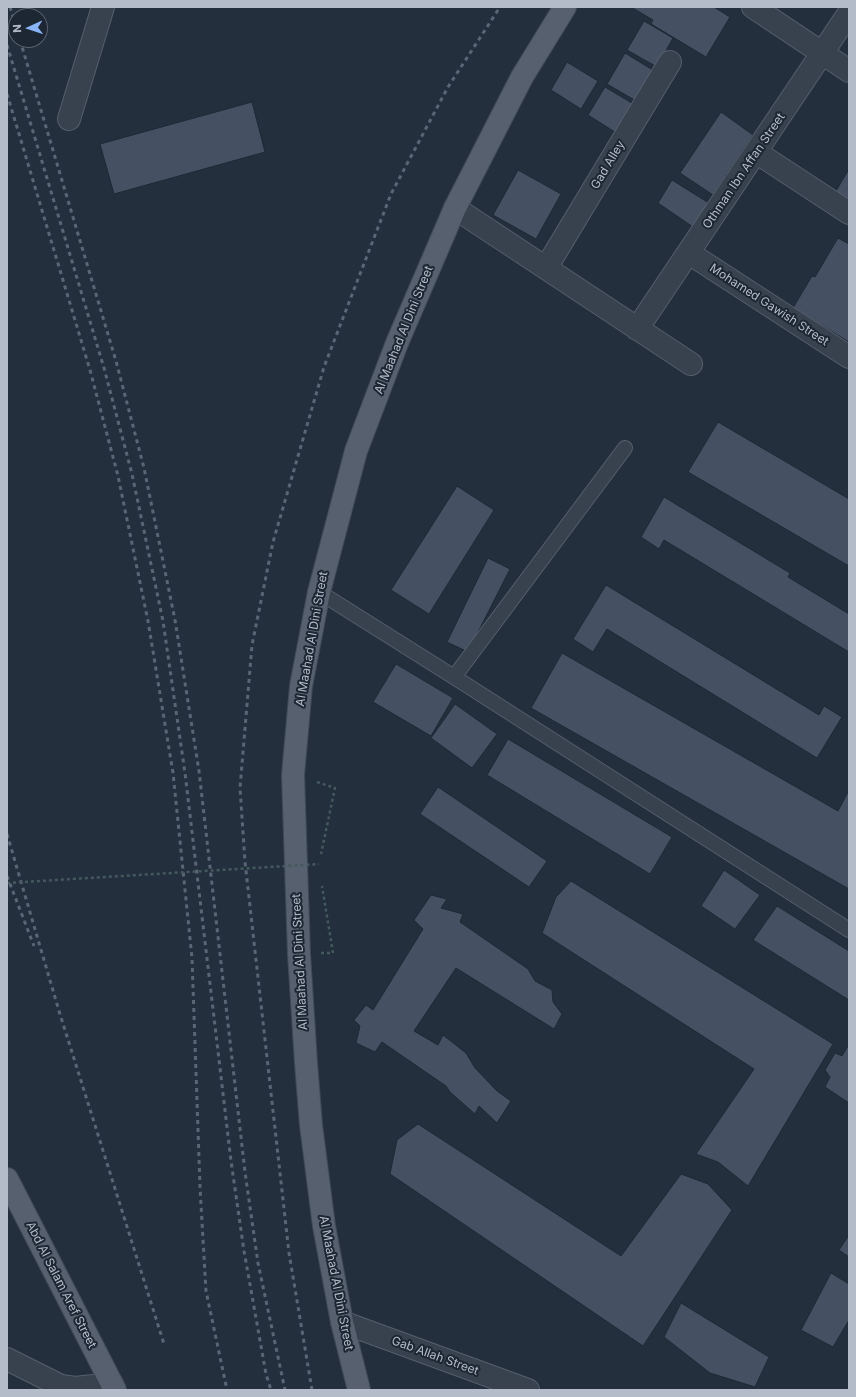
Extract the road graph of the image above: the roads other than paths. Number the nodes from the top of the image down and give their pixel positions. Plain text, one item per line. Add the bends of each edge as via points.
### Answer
1 (103, 7) edge
2 (565, 7) edge
3 (753, 7) edge
4 (849, 13) edge
5 (822, 53) junction
6 (670, 62) dead end
7 (849, 71) edge
8 (69, 119) dead end
9 (756, 152) junction
10 (455, 208) junction
11 (849, 213) edge
12 (689, 252) junction
13 (546, 268) junction
14 (637, 328) junction
15 (849, 357) edge
16 (691, 364) dead end
17 (625, 448) dead end
18 (319, 592) junction
19 (454, 677) junction
20 (849, 930) edge
21 (7, 1179) edge
22 (342, 1322) junction
23 (7, 1359) edge
24 (114, 1387) edge
25 (359, 1390) edge
26 (528, 1390) edge

1 - 8 street
2 - 10 main road, Al Maahad Al Dini Street via 522,77
3 - 5 street
4 - 5 street, Othman Ibn Affan Street
5 - 7 street
5 - 9 street, Othman Ibn Affan Street
6 - 13 street, Gad Alley
9 - 11 street
9 - 12 street, Othman Ibn Affan Street
10 - 13 street
10 - 18 main road, Al Maahad Al Dini Street via 397,342 356,451
12 - 14 street, Othman Ibn Affan Street
12 - 15 street, Mohamed Gawish Street
13 - 14 street
14 - 16 street
17 - 19 lane
18 - 19 lane
18 - 22 main road, Al Maahad Al Dini Street via 301,686 293,775 299,954 311,1125 324,1226
19 - 20 lane
21 - 24 main road, Abd Al Salam Aref Street
22 - 25 main road, Al Maahad Al Dini Street
22 - 26 street, Gab Allah Street
23 - 24 street via 61,1386

